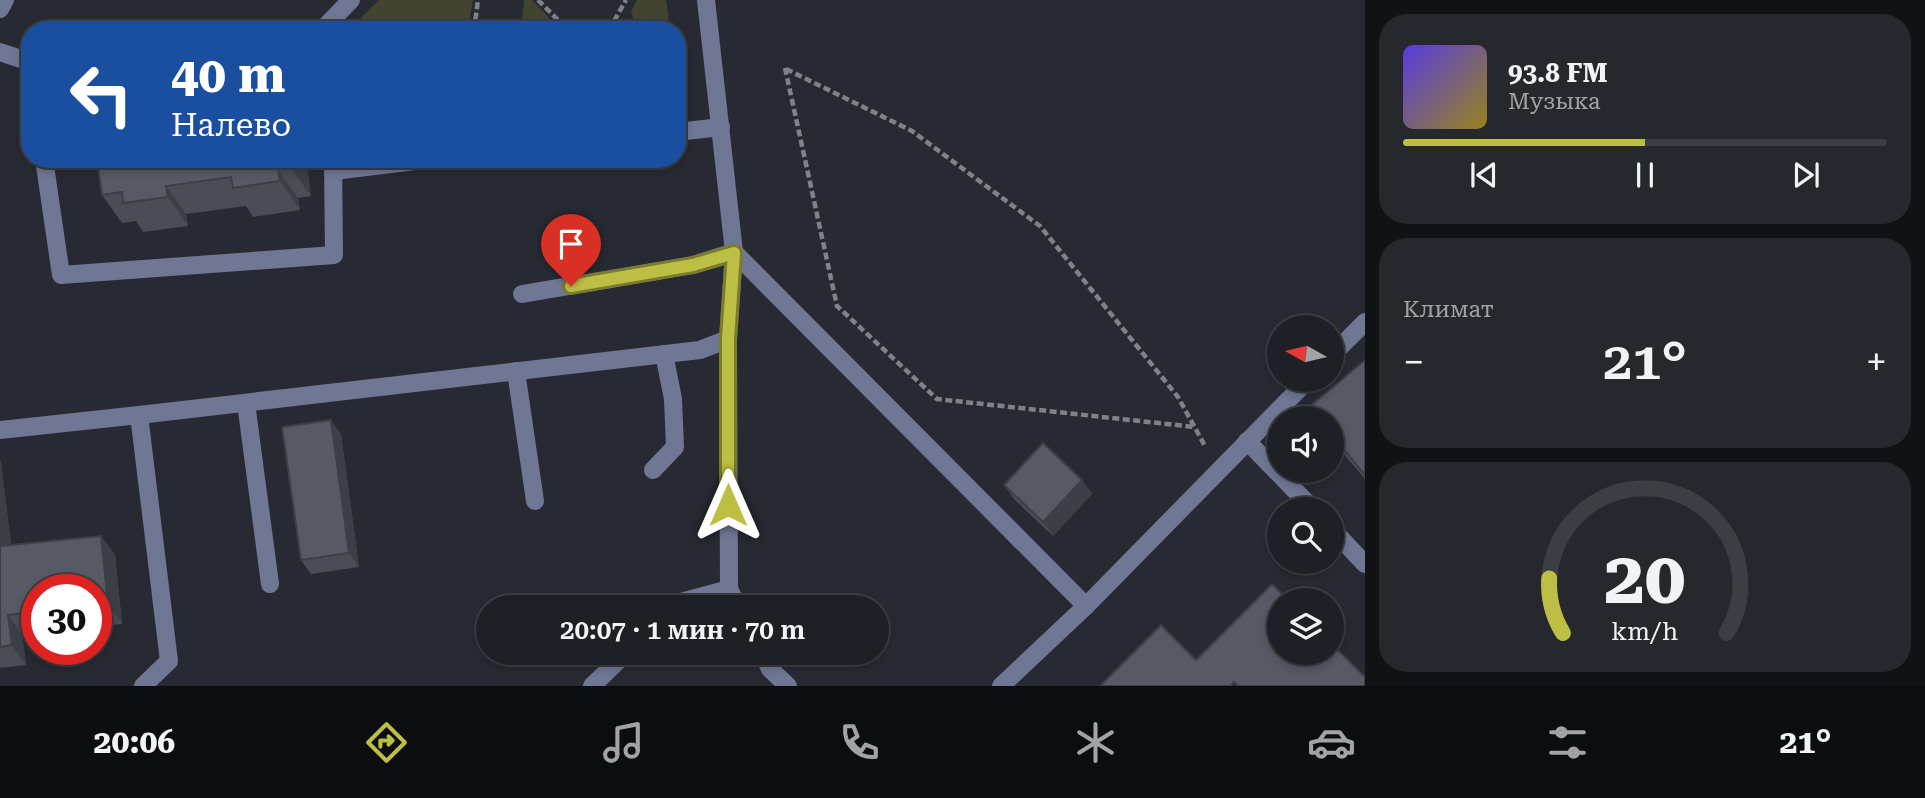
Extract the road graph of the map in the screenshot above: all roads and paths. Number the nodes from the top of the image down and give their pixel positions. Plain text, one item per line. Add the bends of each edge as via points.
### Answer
1 (5, 0) edge
2 (351, 0) edge
3 (478, 0) edge
4 (538, 0) edge
5 (626, 0) edge
6 (706, 0) edge
7 (0, 9) edge
8 (331, 21) edge
9 (475, 21) edge
10 (559, 21) edge
11 (614, 21) edge
12 (0, 52) edge
13 (21, 59) edge
14 (721, 127) junction
15 (686, 131) edge
16 (45, 168) edge
17 (333, 168) edge
18 (734, 253) junction
19 (522, 294) dead end
20 (1365, 322) edge
21 (728, 339) junction
22 (1344, 343) edge
23 (664, 354) junction
24 (516, 371) junction
25 (1296, 392) edge
26 (246, 403) junction
27 (139, 415) junction
28 (1195, 427) junction
29 (0, 430) edge
30 (1247, 441) junction
31 (653, 470) dead end
32 (1219, 470) junction
33 (1301, 497) edge
34 (535, 501) dead end
35 (1344, 542) edge
36 (1365, 564) edge
37 (270, 584) dead end
38 (729, 589) junction
39 (707, 595) edge
40 (732, 595) edge
41 (1086, 606) junction
42 (614, 665) edge
43 (768, 665) edge
44 (143, 686) edge
45 (592, 686) edge
46 (788, 686) edge
47 (1001, 686) edge

1 - 7 street
2 - 8 street
3 - 9 path
4 - 10 path
5 - 11 path
6 - 14 street
12 - 13 street
14 - 15 street
14 - 18 street
16 - 17 street via 61,275 334,255
18 - 19 street via 693,265
18 - 21 street
18 - 41 street
20 - 22 street
21 - 23 street via 700,350
21 - 38 street
23 - 24 street
23 - 31 street via 673,399 675,447
24 - 26 street
24 - 34 street
25 - 30 street
26 - 27 street
26 - 37 street
27 - 29 street
27 - 44 street via 169,661
28 - 28 path via 937,399 837,306 785,68 912,131 1040,226 1178,397
28 - 32 path
30 - 32 street
30 - 33 street
32 - 41 street
35 - 36 street
38 - 39 street
38 - 40 street
41 - 47 street
42 - 45 street
43 - 46 street

